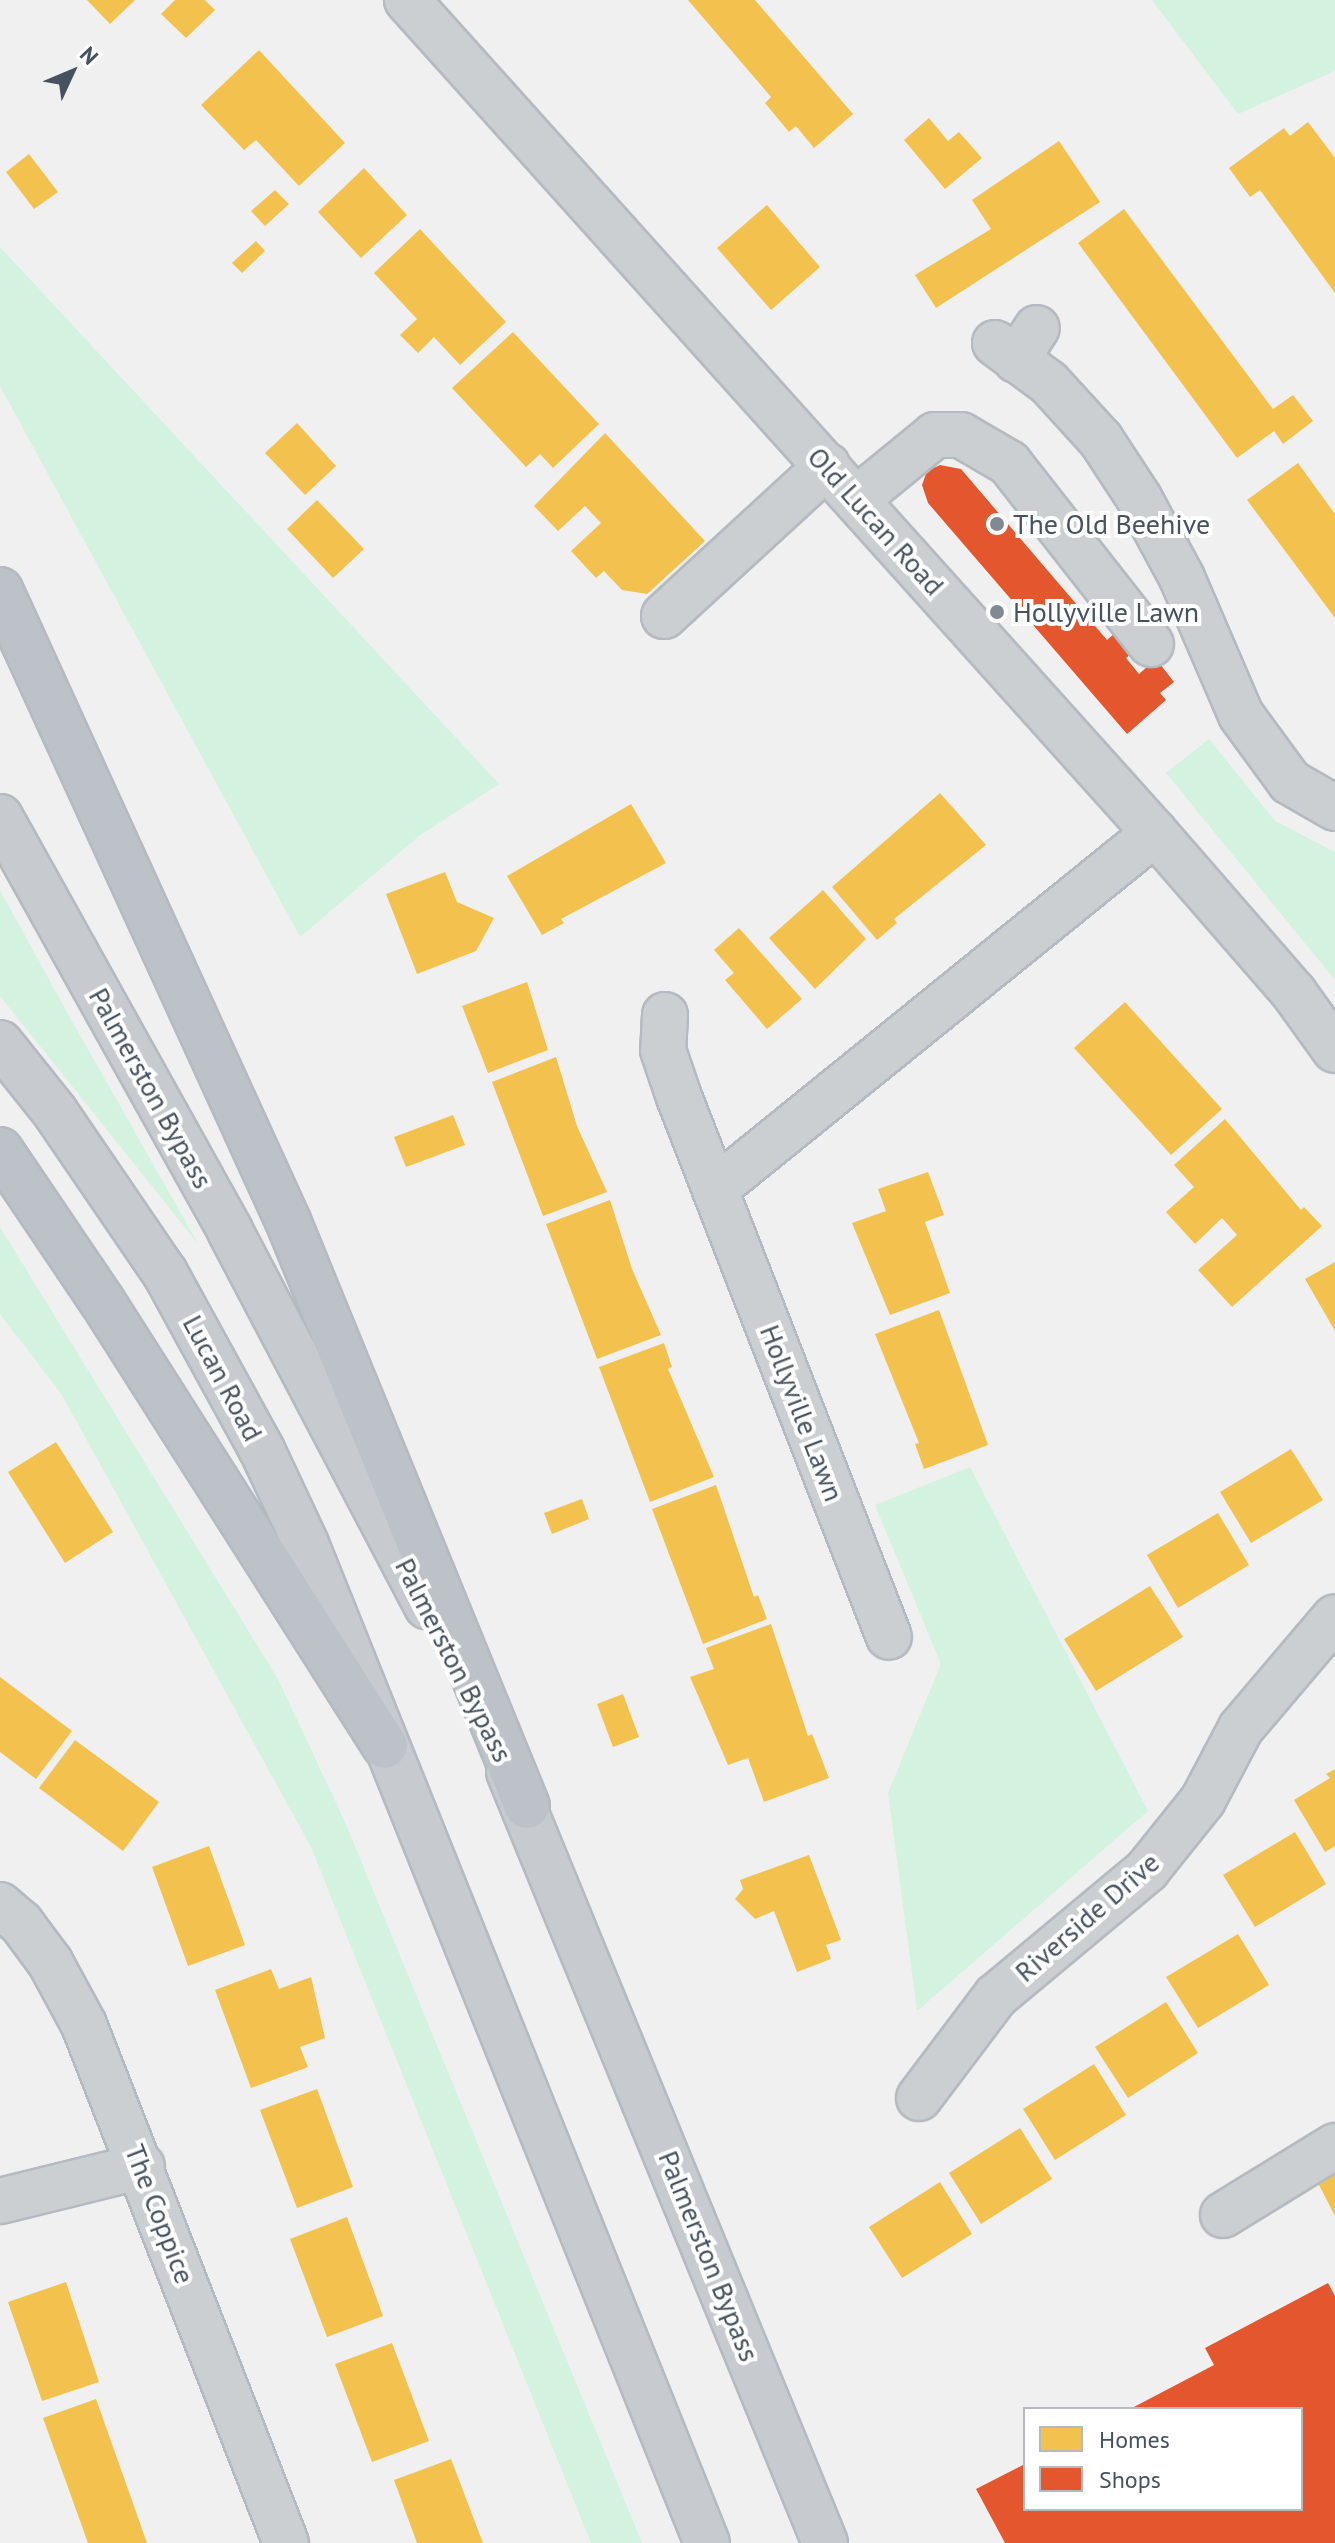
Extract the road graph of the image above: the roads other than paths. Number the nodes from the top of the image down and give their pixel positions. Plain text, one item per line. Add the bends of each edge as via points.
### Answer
1 (407, 0) edge
2 (1016, 344) dead end
3 (827, 466) junction
4 (857, 499) junction
5 (0, 590) edge
6 (664, 616) dead end
7 (1151, 644) dead end
8 (1335, 808) edge
9 (0, 817) edge
10 (1155, 833) junction
11 (665, 1015) dead end
12 (0, 1043) edge
13 (1335, 1050) edge
14 (0, 1150) edge
15 (715, 1189) junction
16 (1335, 1617) edge
17 (889, 1637) dead end
18 (385, 1746) junction
19 (527, 1806) junction
20 (0, 1905) edge
21 (919, 2098) dead end
22 (1335, 2146) edge
23 (142, 2166) junction
24 (0, 2201) edge
25 (1223, 2215) dead end
26 (286, 2543) edge
27 (707, 2543) edge
28 (825, 2543) edge

1 - 3 street, Old Lucan Road
2 - 8 street via 1101,440 1139,498 1182,578 1241,715 1290,782
3 - 4 street, Old Lucan Road
3 - 6 street
4 - 7 street via 935,435 961,435 1009,463
4 - 10 street, Old Lucan Road
5 - 19 highway via 288,1221
9 - 19 main road, Palmerston Bypass via 353,1460
10 - 13 street, Old Lucan Road via 1294,993
10 - 15 street
11 - 15 street, Hollyville Lawn via 663,1050
12 - 18 main road, Lucan Road via 111,1190 215,1360 306,1544
14 - 18 highway via 95,1289
15 - 17 street, Hollyville Lawn
16 - 21 street, Riverside Drive via 1241,1728 1203,1800 1147,1870 996,1996
18 - 27 main road
19 - 28 main road, Palmerston Bypass
20 - 23 street, The Coppice via 50,1962 84,2025
22 - 25 street
23 - 24 street
23 - 26 street, The Coppice

